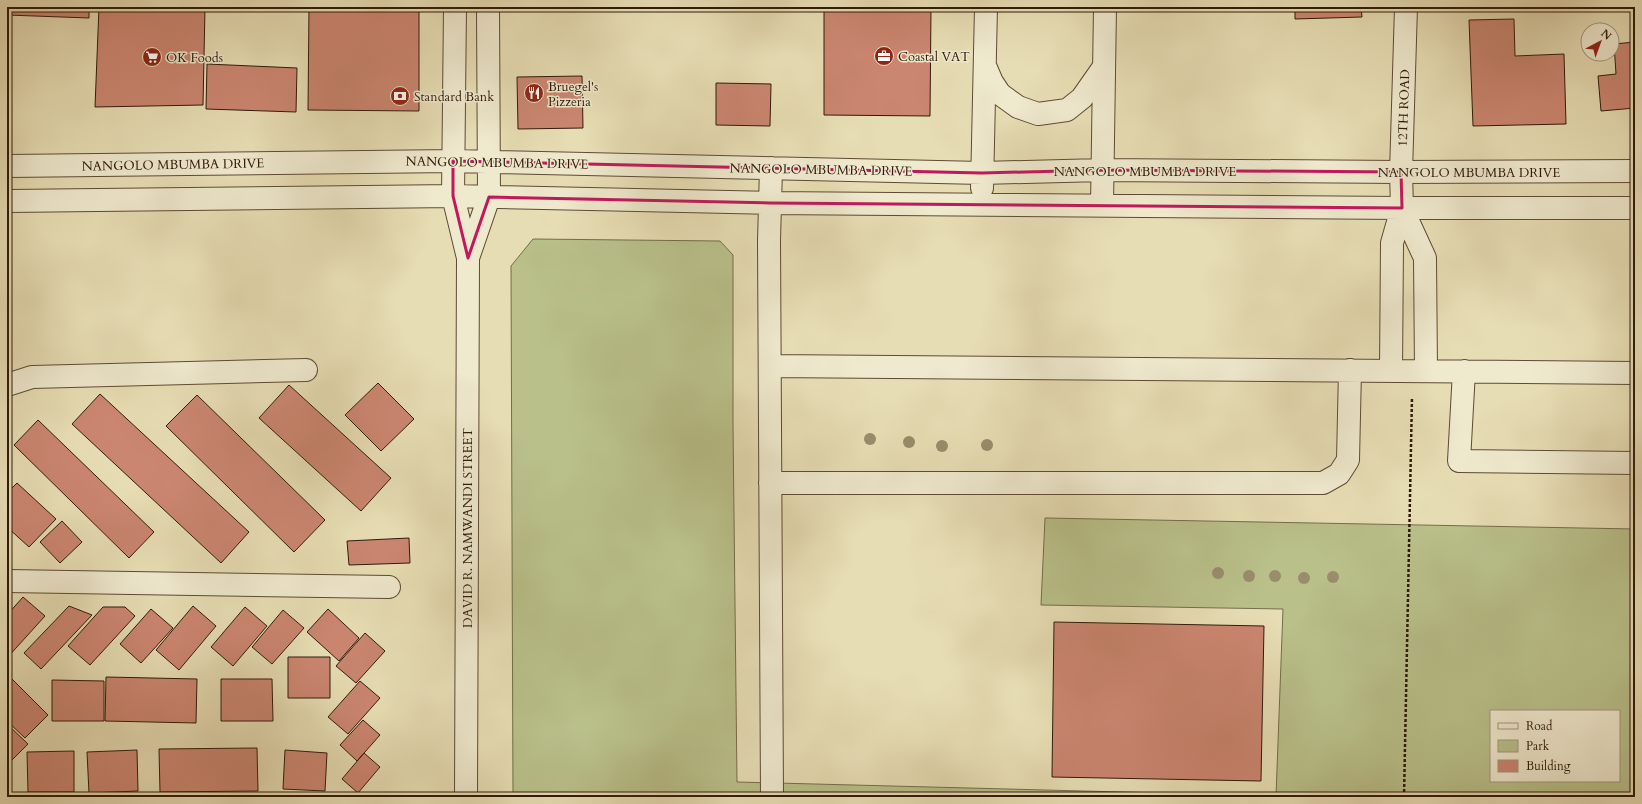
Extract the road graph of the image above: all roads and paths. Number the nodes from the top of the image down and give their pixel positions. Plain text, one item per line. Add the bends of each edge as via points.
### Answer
1 (455, 7) edge
2 (488, 7) edge
3 (986, 7) edge
4 (1105, 7) edge
5 (1406, 7) edge
6 (984, 63) junction
7 (1103, 68) junction
8 (453, 161) junction
9 (489, 161) junction
10 (7, 166) edge
11 (771, 168) junction
12 (1102, 170) junction
13 (1635, 171) edge
14 (1401, 172) junction
15 (982, 173) junction
16 (453, 196) junction
17 (489, 197) junction
18 (7, 201) edge
19 (770, 203) junction
20 (982, 204) junction
21 (1102, 205) junction
22 (1402, 208) junction
23 (1635, 208) edge
24 (468, 258) junction
25 (770, 366) junction
26 (306, 370) dead end
27 (1350, 370) junction
28 (1390, 371) junction
29 (1419, 371) junction
30 (1464, 371) junction
31 (1635, 373) edge
32 (7, 385) edge
33 (1635, 463) edge
34 (770, 483) junction
35 (7, 581) edge
36 (389, 587) dead end
37 (466, 797) edge
38 (772, 797) edge
39 (1404, 797) edge

1 - 8 street, DAVID R. NAMWANDI STREET
2 - 9 street, DAVID R. NAMWANDI STREET
3 - 6 street
4 - 7 street
5 - 14 street, 12TH ROAD
6 - 7 street via 1000,94 1018,107 1038,114 1066,110 1082,98
6 - 15 street
7 - 12 street
8 - 9 street, NANGOLO MBUMBA DRIVE
8 - 10 street, NANGOLO MBUMBA DRIVE
8 - 16 street, DAVID R. NAMWANDI STREET
9 - 11 street, NANGOLO MBUMBA DRIVE
9 - 17 street, DAVID R. NAMWANDI STREET
11 - 15 street, NANGOLO MBUMBA DRIVE
11 - 19 street
12 - 14 street, NANGOLO MBUMBA DRIVE
12 - 15 street, NANGOLO MBUMBA DRIVE
12 - 21 street
13 - 14 street, NANGOLO MBUMBA DRIVE
14 - 22 street, 12TH ROAD
15 - 20 street
16 - 17 street
16 - 18 street
16 - 24 street, DAVID R. NAMWANDI STREET
17 - 19 street
17 - 24 street, DAVID R. NAMWANDI STREET
19 - 20 street
19 - 25 street
20 - 21 street
21 - 22 street
22 - 23 street
22 - 28 street via 1392,243
22 - 29 street via 1424,258
24 - 37 street, DAVID R. NAMWANDI STREET
25 - 27 street
25 - 34 street
26 - 32 street via 32,377
27 - 28 street
27 - 34 street via 1348,460 1339,474 1323,483
28 - 29 street
29 - 30 street
29 - 39 path
30 - 31 street
30 - 33 street via 1459,461
34 - 38 street
35 - 36 street

